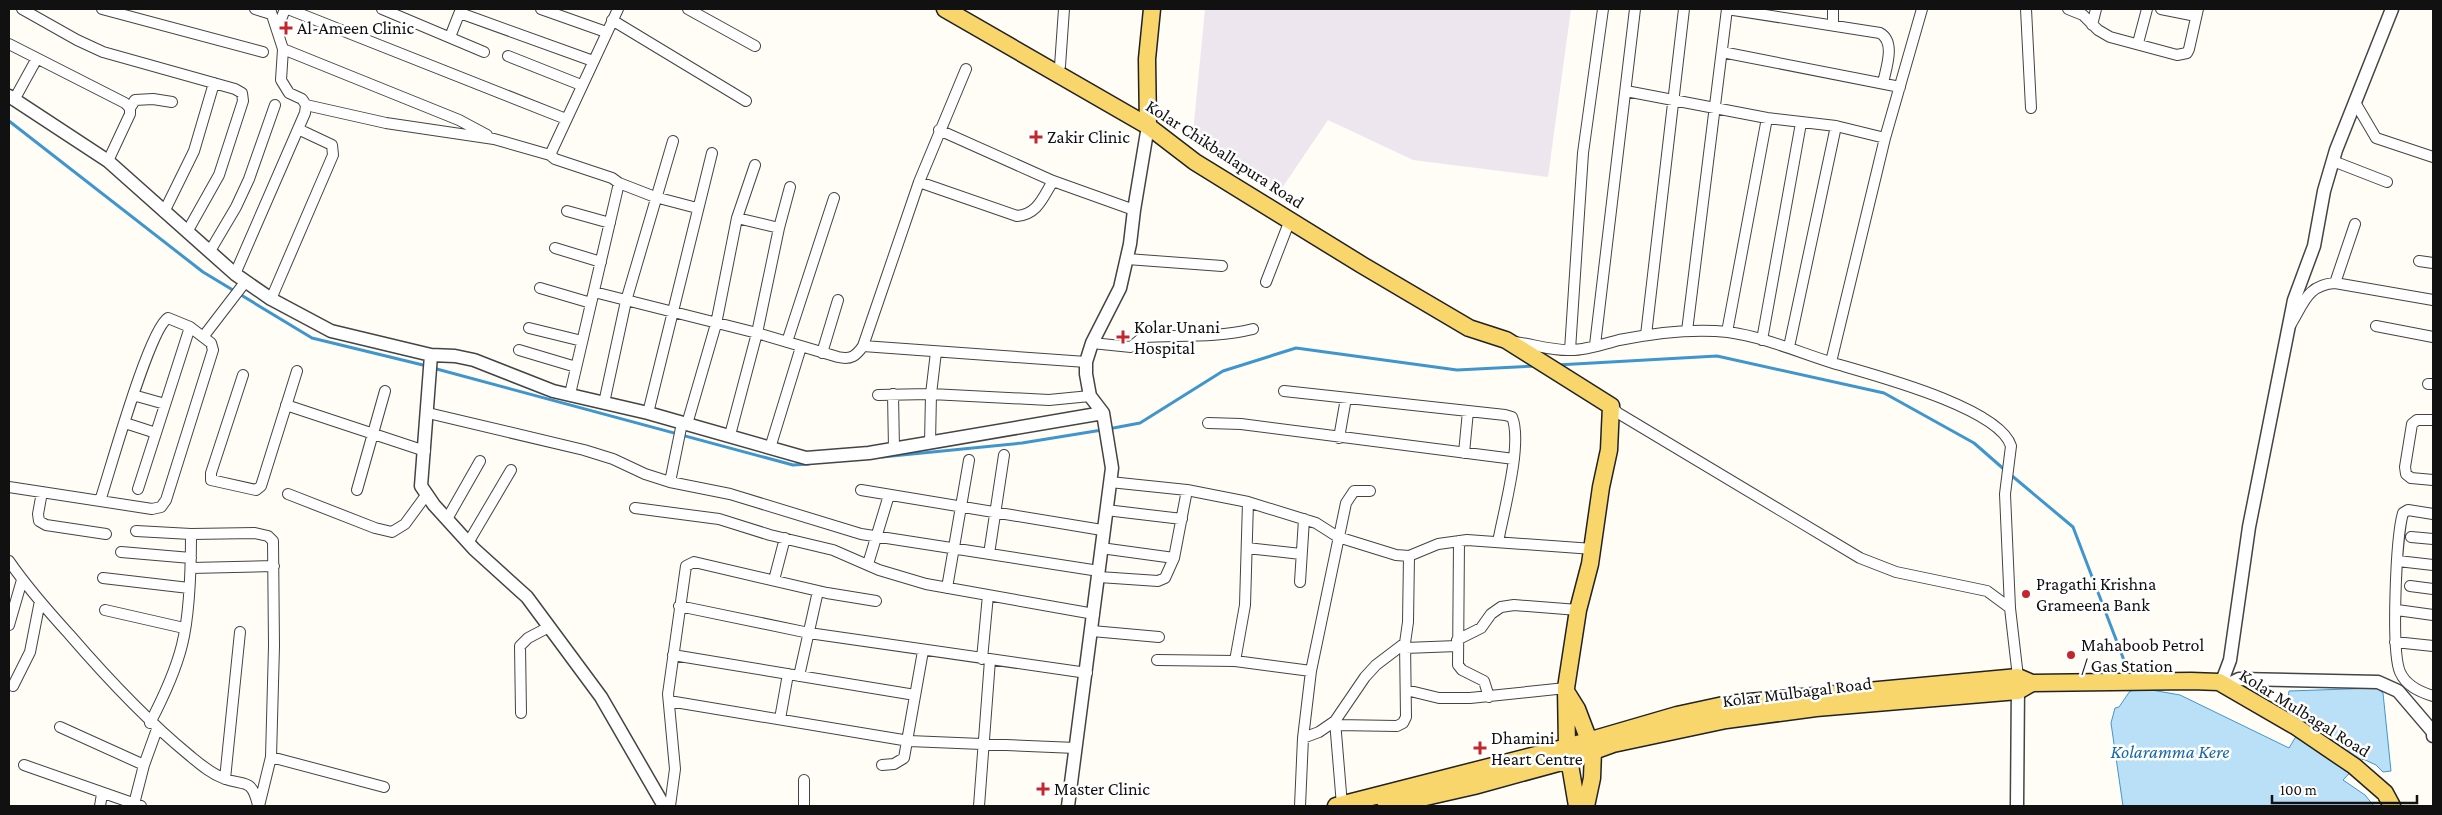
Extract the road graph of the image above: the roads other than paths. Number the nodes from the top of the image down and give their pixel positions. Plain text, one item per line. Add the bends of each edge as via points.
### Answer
1 (22, 9) edge
2 (102, 9) edge
3 (256, 9) edge
4 (287, 9) edge
5 (382, 9) edge
6 (541, 9) edge
7 (618, 9) edge
8 (688, 9) edge
9 (945, 9) edge
10 (966, 9) edge
11 (1064, 9) edge
12 (1152, 9) edge
13 (1603, 9) edge
14 (1635, 9) edge
15 (1684, 9) edge
16 (1833, 9) edge
17 (1922, 9) edge
18 (2026, 9) edge
19 (2068, 9) edge
20 (2096, 9) edge
21 (2147, 9) edge
22 (2161, 9) edge
23 (2392, 9) edge
24 (271, 11) edge
25 (460, 11) edge
26 (703, 12) edge
27 (2197, 13) edge
28 (612, 20) junction
29 (1833, 24) junction
30 (2092, 25) junction
31 (277, 30) junction
32 (606, 32) junction
33 (450, 37) junction
34 (2138, 43) junction
35 (9, 44) edge
36 (755, 46) dead end
37 (283, 49) junction
38 (263, 52) dead end
39 (484, 52) dead end
40 (1722, 52) junction
41 (508, 56) dead end
42 (36, 60) junction
43 (593, 61) junction
44 (1060, 66) junction
45 (966, 69) dead end
46 (214, 83) junction
47 (1883, 83) junction
48 (582, 85) junction
49 (1900, 87) junction
50 (1626, 91) junction
51 (12, 98) edge
52 (746, 101) dead end
53 (1674, 101) junction
54 (172, 102) dead end
55 (2356, 104) junction
56 (275, 105) dead end
57 (306, 105) junction
58 (130, 108) junction
59 (1714, 108) junction
60 (2031, 108) dead end
61 (1767, 118) junction
62 (566, 119) junction
63 (1148, 121) junction
64 (1801, 123) junction
65 (1836, 126) junction
66 (298, 129) junction
67 (939, 130) junction
68 (1885, 138) junction
69 (494, 139) junction
70 (673, 141) dead end
71 (712, 153) dead end
72 (550, 154) junction
73 (2433, 157) edge
74 (108, 161) junction
75 (2333, 161) junction
76 (755, 165) dead end
77 (1053, 180) junction
78 (919, 182) junction
79 (2387, 182) dead end
80 (619, 183) junction
81 (790, 187) dead end
82 (655, 198) junction
83 (834, 198) dead end
84 (698, 208) junction
85 (1134, 210) junction
86 (567, 211) dead end
87 (164, 212) junction
88 (737, 218) junction
89 (1290, 220) junction
90 (610, 223) junction
91 (2355, 224) dead end
92 (779, 228) junction
93 (187, 232) junction
94 (554, 248) dead end
95 (210, 252) junction
96 (1127, 259) junction
97 (2419, 261) dead end
98 (601, 262) junction
99 (2433, 263) edge
100 (1222, 266) dead end
101 (235, 274) junction
102 (1266, 282) dead end
103 (2335, 283) junction
104 (243, 284) junction
105 (540, 288) dead end
106 (594, 292) junction
107 (271, 299) junction
108 (838, 300) dead end
109 (2433, 300) edge
110 (626, 301) junction
111 (591, 303) junction
112 (671, 312) junction
113 (716, 324) junction
114 (2376, 326) dead end
115 (190, 327) junction
116 (529, 328) dead end
117 (1253, 328) dead end
118 (2288, 329) junction
119 (1687, 331) junction
120 (1484, 332) junction
121 (1728, 332) junction
122 (757, 333) junction
123 (1646, 335) junction
124 (2433, 336) edge
125 (203, 337) junction
126 (1762, 340) junction
127 (582, 341) junction
128 (786, 342) junction
129 (1092, 343) junction
130 (1510, 344) junction
131 (1595, 345) junction
132 (863, 346) junction
133 (801, 347) junction
134 (1789, 348) junction
135 (519, 350) dead end
136 (1570, 350) junction
137 (936, 352) junction
138 (822, 353) junction
139 (431, 358) junction
140 (1086, 362) junction
141 (1831, 362) junction
142 (576, 367) junction
143 (297, 371) dead end
144 (243, 374) dead end
145 (385, 391) dead end
146 (1284, 391) dead end
147 (570, 394) junction
148 (893, 394) junction
149 (931, 394) junction
150 (133, 395) junction
151 (878, 395) dead end
152 (1090, 396) junction
153 (1346, 398) junction
154 (604, 403) junction
155 (165, 404) junction
156 (286, 405) junction
157 (1611, 406) junction
158 (1468, 410) junction
159 (428, 413) junction
160 (648, 413) junction
161 (1103, 416) junction
162 (2433, 420) edge
163 (125, 423) junction
164 (1208, 423) dead end
165 (683, 426) junction
166 (156, 433) junction
167 (374, 434) junction
168 (730, 436) junction
169 (1339, 438) junction
170 (930, 443) junction
171 (770, 448) junction
172 (894, 449) junction
173 (425, 451) junction
174 (1464, 453) junction
175 (1004, 455) dead end
176 (1514, 459) junction
177 (480, 460) dead end
178 (969, 460) dead end
179 (511, 470) dead end
180 (2433, 480) edge
181 (670, 482) junction
182 (1110, 482) junction
183 (9, 487) edge
184 (138, 489) dead end
185 (357, 490) dead end
186 (861, 490) dead end
187 (1188, 490) junction
188 (1370, 491) dead end
189 (42, 492) junction
190 (288, 494) dead end
191 (427, 494) junction
192 (889, 495) junction
193 (100, 501) junction
194 (1248, 502) junction
195 (960, 506) junction
196 (635, 508) dead end
197 (1106, 510) junction
198 (996, 512) junction
199 (2433, 514) edge
200 (447, 519) junction
201 (1182, 519) junction
202 (1304, 519) junction
203 (136, 530) dead end
204 (1102, 530) junction
205 (106, 534) dead end
206 (191, 534) junction
207 (878, 537) junction
208 (1338, 537) junction
209 (2411, 537) dead end
210 (785, 538) junction
211 (2433, 539) edge
212 (1459, 541) junction
213 (468, 542) junction
214 (1498, 542) junction
215 (952, 548) junction
216 (1101, 548) junction
217 (1247, 548) junction
218 (1593, 549) junction
219 (121, 552) dead end
220 (989, 554) junction
221 (1302, 554) junction
222 (1409, 556) junction
223 (1174, 558) junction
224 (2398, 561) junction
225 (9, 562) edge
226 (191, 563) junction
227 (868, 564) junction
228 (2433, 565) edge
229 (274, 566) junction
230 (1099, 574) junction
231 (102, 578) dead end
232 (22, 580) junction
233 (774, 580) junction
234 (1300, 582) dead end
235 (2410, 586) dead end
236 (189, 588) junction
237 (946, 588) junction
238 (2433, 589) edge
239 (818, 591) junction
240 (988, 595) junction
241 (40, 601) junction
242 (876, 601) dead end
243 (679, 606) junction
244 (2010, 608) junction
245 (105, 610) dead end
246 (1578, 610) junction
247 (2397, 610) junction
248 (1094, 614) junction
249 (2433, 615) edge
250 (9, 624) edge
251 (549, 627) junction
252 (184, 628) junction
253 (240, 632) dead end
254 (1092, 632) junction
255 (809, 633) junction
256 (1159, 637) dead end
257 (2395, 642) junction
258 (1457, 643) junction
259 (1405, 645) junction
260 (2433, 646) edge
261 (924, 651) junction
262 (673, 655) junction
263 (986, 659) junction
264 (1157, 660) dead end
265 (1235, 661) junction
266 (1311, 671) junction
267 (1087, 673) junction
268 (793, 675) junction
269 (2023, 684) junction
270 (2222, 684) junction
271 (13, 686) dead end
272 (1406, 690) junction
273 (1566, 691) junction
274 (915, 695) junction
275 (2433, 696) edge
276 (1489, 697) junction
277 (669, 701) junction
278 (1577, 709) junction
279 (522, 712) dead end
280 (780, 720) junction
281 (1336, 723) junction
282 (60, 726) dead end
283 (154, 726) junction
284 (2433, 734) edge
285 (1302, 738) junction
286 (909, 740) junction
287 (1609, 740) junction
288 (984, 745) junction
289 (1590, 745) junction
290 (1076, 748) junction
291 (1568, 753) junction
292 (271, 757) junction
293 (24, 765) dead end
294 (144, 765) junction
295 (882, 765) dead end
296 (1541, 766) junction
297 (1592, 778) junction
298 (225, 780) junction
299 (804, 780) dead end
300 (1572, 782) junction
301 (384, 787) dead end
302 (102, 794) junction
303 (138, 805) edge
304 (100, 806) edge
305 (258, 806) edge
306 (664, 806) edge
307 (670, 806) edge
308 (804, 806) edge
309 (979, 806) edge
310 (1068, 806) edge
311 (1300, 806) edge
312 (1339, 806) edge
313 (1386, 806) edge
314 (1577, 806) edge
315 (1586, 806) edge
316 (2017, 806) edge
317 (2392, 806) edge

1 - 46 street via 103,52
2 - 38 street
3 - 24 street
4 - 31 street
4 - 62 street
5 - 33 street
6 - 32 street
7 - 28 street
8 - 26 street
9 - 63 main road, Kolar Chikballapura Road
10 - 44 main road, Kolar Chikballapura Road
11 - 44 street
12 - 63 main road via 1147,59
13 - 136 street via 1583,153
14 - 50 street
15 - 53 street
16 - 29 street
17 - 49 street
18 - 60 street
19 - 30 street via 2082,15
20 - 30 street
21 - 34 street
22 - 27 street
23 - 55 street
24 - 31 street
25 - 33 street
25 - 43 street
26 - 36 street
27 - 34 street via 2187,53 2177,56
28 - 32 street
28 - 52 street
29 - 40 street via 1727,9
29 - 47 street via 1886,36 1890,44
30 - 34 street via 2110,37
31 - 37 street
32 - 43 street
33 - 39 street
35 - 42 street
37 - 57 street via 281,80 289,93 302,99
37 - 69 street via 459,120
40 - 47 street
40 - 59 street
41 - 48 street
42 - 51 street
42 - 58 street
43 - 48 street
44 - 63 main road, Kolar Chikballapura Road
45 - 67 street
46 - 87 street via 194,151
46 - 93 street via 242,93 243,101 218,175
47 - 49 street
48 - 62 street
49 - 68 street
50 - 53 street
50 - 131 street
51 - 74 street
53 - 59 street
53 - 123 street
54 - 58 street via 144,98 135,100
55 - 73 street via 2376,138
55 - 75 street
56 - 95 street via 249,179
57 - 66 street
57 - 69 street via 386,123
58 - 74 street
59 - 61 street
59 - 119 street
61 - 64 street
61 - 121 street
62 - 72 street
63 - 85 street
63 - 89 main road, Kolar Chikballapura Road via 1195,162
63 - 120 main road via 1412,282 1474,322
64 - 65 street
64 - 126 street
65 - 68 street
65 - 134 street
66 - 101 street
66 - 107 street via 332,145 333,154
67 - 77 street
67 - 78 street
68 - 141 street
69 - 72 street
70 - 82 street
71 - 84 street
72 - 80 street via 555,159
74 - 87 street
75 - 79 street
75 - 118 street via 2314,246 2294,300
76 - 88 street
77 - 78 street via 1036,210 1017,216
77 - 85 street
78 - 132 street
80 - 82 street
80 - 90 street
81 - 92 street
82 - 84 street
82 - 110 street
83 - 128 street
84 - 112 street
85 - 96 street
86 - 90 street
87 - 93 street
88 - 92 street
88 - 113 street
89 - 102 street
89 - 120 main road, Kolar Chikballapura Road via 1469,328
90 - 98 street
91 - 103 street
92 - 122 street
93 - 95 street
94 - 98 street
95 - 101 street
96 - 100 street
96 - 129 street via 1120,288
97 - 99 street
98 - 106 street
101 - 104 street
103 - 109 street
103 - 118 street via 2312,289
104 - 107 street
104 - 125 street
105 - 111 street
106 - 110 street
106 - 111 street
107 - 139 street via 331,331
108 - 138 street
110 - 112 street
110 - 154 street
111 - 127 street
112 - 113 street
112 - 160 street
113 - 122 street
113 - 165 street
114 - 124 street
115 - 125 street
115 - 150 street via 168,318 163,321
115 - 155 street
116 - 127 street
117 - 129 street via 1206,337 1143,337 1131,347
118 - 270 street via 2249,527 2230,660
119 - 121 street
119 - 123 street
120 - 130 main road, Kolar Chikballapura Road
121 - 126 street
122 - 128 street
122 - 168 street
123 - 131 street
125 - 193 street via 211,343 212,350 166,500 161,507 152,509
126 - 134 street
127 - 142 street
128 - 133 street
129 - 140 street
130 - 136 street
130 - 157 main road, Kolar Chikballapura Road
131 - 136 street
132 - 137 street
132 - 138 street via 857,356 847,359
133 - 138 street
133 - 171 street
134 - 141 street
135 - 142 street
137 - 140 street
137 - 149 street
139 - 147 street via 455,356 474,360 553,391
139 - 159 street
140 - 152 street
141 - 244 street via 1935,395 1977,415 2009,441 2004,494
142 - 147 street
143 - 156 street
144 - 156 street via 211,480 256,490 261,486
145 - 167 street
146 - 153 street
147 - 154 street
148 - 149 street
148 - 151 street
148 - 172 street
149 - 152 street via 1049,400
149 - 170 street
150 - 155 street
150 - 163 street
152 - 161 street
153 - 158 street
153 - 169 street
154 - 160 street
155 - 166 street
156 - 167 street
157 - 218 main road via 1609,450
157 - 244 street via 1860,558 1896,572 1987,591
158 - 174 street
158 - 176 street via 1505,414 1512,418 1515,424
159 - 173 street
159 - 181 street via 584,450
160 - 165 street
161 - 170 street
161 - 182 street via 1112,468
162 - 180 street via 2418,420 2412,424 2405,467 2410,478
163 - 166 street
163 - 193 street
164 - 169 street via 1241,424
165 - 168 street
165 - 181 street
166 - 184 street
167 - 173 street
167 - 185 street
168 - 171 street
169 - 174 street
170 - 172 street
171 - 172 street via 798,457 822,458
173 - 191 street via 421,486
174 - 176 street
175 - 198 street
176 - 214 street
177 - 200 street
178 - 195 street
179 - 213 street
181 - 207 street via 730,494 814,522
182 - 187 street
182 - 197 street
183 - 189 street
186 - 192 street
187 - 194 street
187 - 201 street
188 - 208 street via 1354,491 1349,496
189 - 193 street
189 - 205 street via 40,521
190 - 191 street via 392,532 405,524
191 - 200 street
192 - 195 street
192 - 207 street
194 - 202 street
194 - 217 street
195 - 198 street
195 - 215 street
196 - 210 street via 719,519
197 - 201 street
197 - 204 street
198 - 204 street
198 - 220 street
199 - 224 street via 2408,510 2403,513
200 - 213 street
201 - 223 street
202 - 208 street
202 - 221 street
203 - 206 street
204 - 216 street
206 - 226 street
206 - 229 street via 255,533 268,536 273,541
207 - 215 street
207 - 227 street
208 - 222 street via 1379,551
208 - 266 street
209 - 211 street
210 - 227 street via 832,550
210 - 233 street
212 - 214 street
212 - 222 street via 1438,544
212 - 258 street
213 - 251 street via 527,597
214 - 218 street
215 - 220 street
215 - 237 street
216 - 223 street
216 - 230 street
217 - 221 street
217 - 265 street via 1245,606
218 - 246 main road
219 - 226 street
220 - 230 street
221 - 234 street
222 - 259 street
223 - 230 street via 1168,575 1158,580
224 - 228 street
224 - 247 street
225 - 232 street
226 - 229 street
226 - 236 street
227 - 237 street via 903,578
229 - 292 street
230 - 248 street
231 - 236 street
232 - 241 street
232 - 250 street
233 - 239 street
233 - 243 street via 690,563 685,570
235 - 238 street
236 - 252 street
237 - 240 street
239 - 242 street
239 - 255 street
240 - 248 street
240 - 263 street
241 - 271 street via 30,652
241 - 283 street
243 - 255 street
243 - 262 street
244 - 269 street
245 - 252 street
246 - 258 street via 1501,607 1481,628
246 - 273 main road
247 - 249 street
247 - 257 street
248 - 254 street
251 - 279 street via 520,646
251 - 306 street via 601,697
252 - 283 street via 183,644
253 - 298 street
254 - 256 street
254 - 267 street
255 - 261 street
255 - 268 street
257 - 260 street
257 - 275 street via 2401,674 2414,688
258 - 259 street
258 - 276 street via 1458,665 1484,681
259 - 272 street
259 - 281 street via 1365,677
261 - 263 street
261 - 274 street
262 - 268 street
262 - 277 street
263 - 267 street
263 - 288 street
264 - 265 street
265 - 266 street
266 - 285 street
267 - 290 street
268 - 274 street
268 - 280 street
269 - 270 main road, Kolar Mulbagal Road via 2191,680
269 - 287 main road, Kolar Mulbagal Road via 1728,704
269 - 316 street
270 - 284 street via 2239,679 2378,682 2398,691
270 - 317 main road, Kolar Mulbagal Road via 2354,766 2385,793
272 - 276 street via 1439,698
272 - 281 street via 1406,717 1397,726
273 - 276 street
273 - 278 main road
273 - 291 main road
274 - 286 street
277 - 280 street
277 - 307 street via 675,770
278 - 287 main road
278 - 289 main road
280 - 286 street
281 - 285 street
281 - 312 street
282 - 294 street
283 - 294 street
283 - 298 street via 206,769
285 - 311 street
286 - 288 street
286 - 295 street via 904,758
287 - 289 main road, Kolar Mulbagal Road
287 - 297 main road
288 - 290 street
288 - 309 street
289 - 291 main road, Kolar Mulbagal Road
289 - 297 main road
290 - 310 street
291 - 296 main road
291 - 300 main road
291 - 312 main road
292 - 301 street
292 - 305 street
293 - 302 street
294 - 303 street
296 - 300 main road via 1559,767
296 - 313 main road via 1474,786
297 - 315 main road
298 - 305 street via 246,783 255,793
299 - 308 street
300 - 314 main road
302 - 303 street
302 - 304 street

